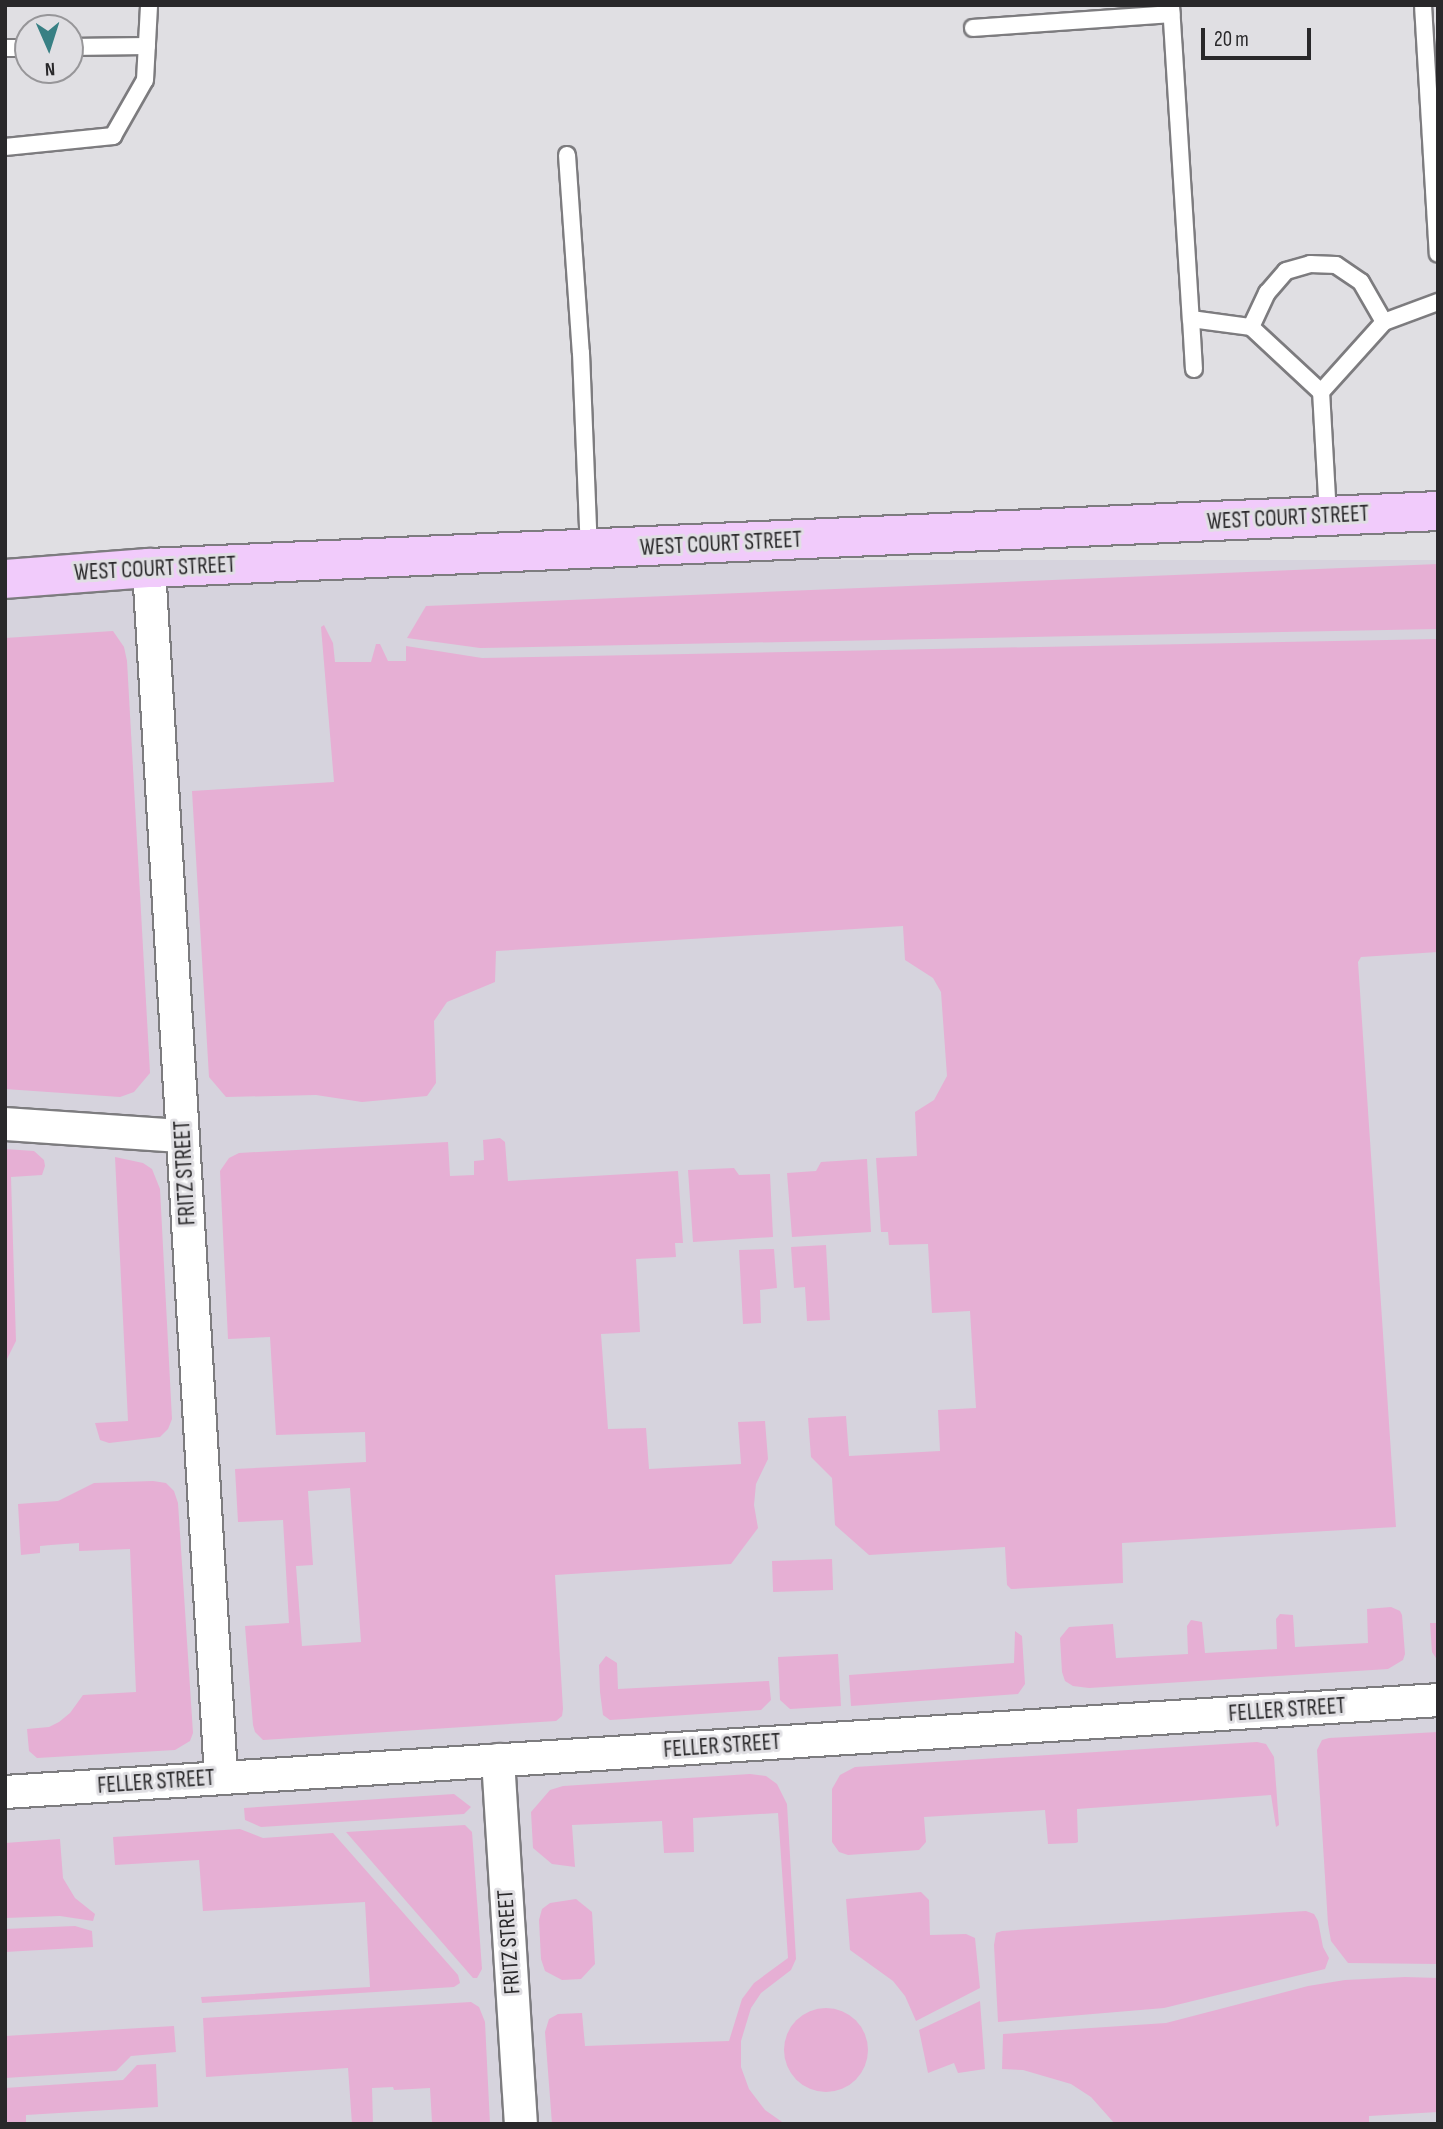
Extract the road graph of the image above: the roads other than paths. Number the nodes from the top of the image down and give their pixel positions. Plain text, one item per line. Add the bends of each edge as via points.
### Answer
1 (149, 5) edge
2 (1423, 5) edge
3 (1172, 10) edge
4 (973, 28) dead end
5 (147, 46) junction
6 (84, 47) edge
7 (5, 147) edge
8 (567, 155) dead end
9 (1438, 254) edge
10 (1438, 302) edge
11 (1191, 319) junction
12 (1384, 321) junction
13 (1251, 327) junction
14 (1194, 369) dead end
15 (1321, 392) junction
16 (1438, 512) edge
17 (1328, 516) junction
18 (589, 550) junction
19 (149, 568) junction
20 (5, 579) edge
21 (5, 1124) edge
22 (184, 1136) junction
23 (1438, 1700) edge
24 (498, 1760) junction
25 (221, 1778) junction
26 (5, 1791) edge
27 (521, 2124) edge

1 - 5 lane
2 - 9 lane
3 - 4 lane
3 - 11 lane
5 - 6 lane
5 - 7 lane via 145,80 113,136
8 - 18 lane
10 - 12 lane
11 - 13 lane
11 - 14 lane
12 - 13 lane via 1361,282 1336,265 1310,264 1286,271 1268,293
12 - 15 lane
13 - 15 lane
15 - 17 lane
16 - 17 main road, WEST COURT STREET
17 - 18 main road, WEST COURT STREET
18 - 19 main road, WEST COURT STREET
19 - 20 main road, WEST COURT STREET
19 - 22 street, FRITZ STREET
21 - 22 street
22 - 25 street, FRITZ STREET
23 - 24 street, FELLER STREET
24 - 25 street, FELLER STREET
24 - 27 street, FRITZ STREET
25 - 26 street, FELLER STREET

